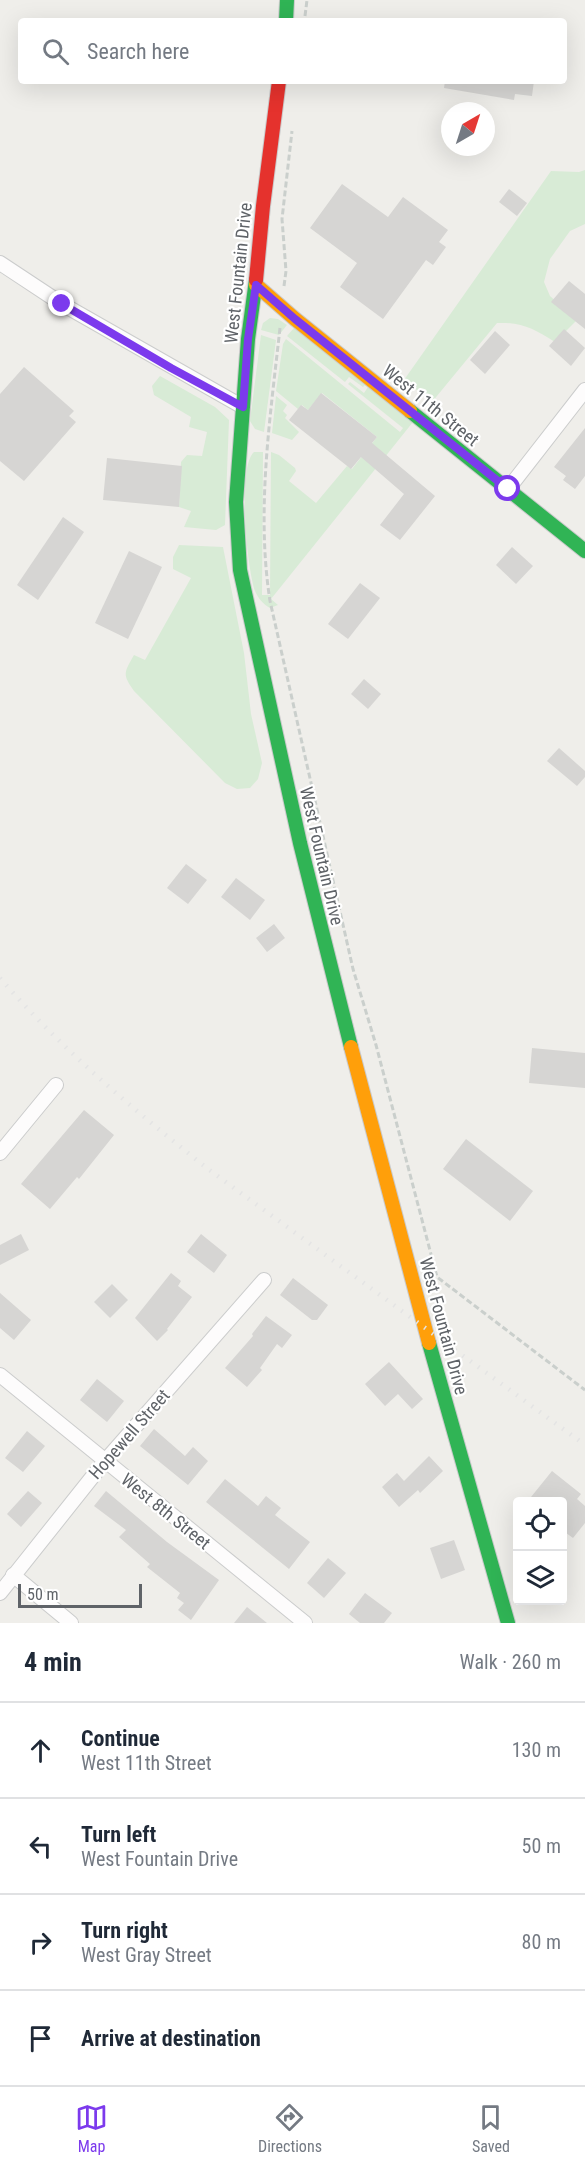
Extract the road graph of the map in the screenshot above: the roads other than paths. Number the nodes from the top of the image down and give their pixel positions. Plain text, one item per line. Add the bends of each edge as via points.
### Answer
1 (287, 0) edge
2 (286, 18) edge
3 (279, 84) edge
4 (0, 263) edge
5 (256, 285) junction
6 (585, 390) edge
7 (243, 407) junction
8 (508, 489) junction
9 (585, 551) edge
10 (56, 1085) dead end
11 (0, 1153) edge
12 (264, 1280) dead end
13 (0, 1375) edge
14 (105, 1461) junction
15 (13, 1575) junction
16 (0, 1593) edge
17 (70, 1623) edge
18 (305, 1623) edge
19 (508, 1623) edge

1 - 2 street
3 - 5 street, West Fountain Drive
4 - 7 street via 62,304
5 - 7 street, West Fountain Drive
5 - 8 street, West 11th Street
6 - 8 street
7 - 19 street, West Fountain Drive via 236,502 240,570 268,703 363,1095
8 - 9 street, West 11th Street
10 - 11 street
12 - 14 street, Hopewell Street
13 - 14 street, West 8th Street
14 - 15 street, Hopewell Street
14 - 18 street, West 8th Street
15 - 16 street, Hopewell Street
15 - 17 street

